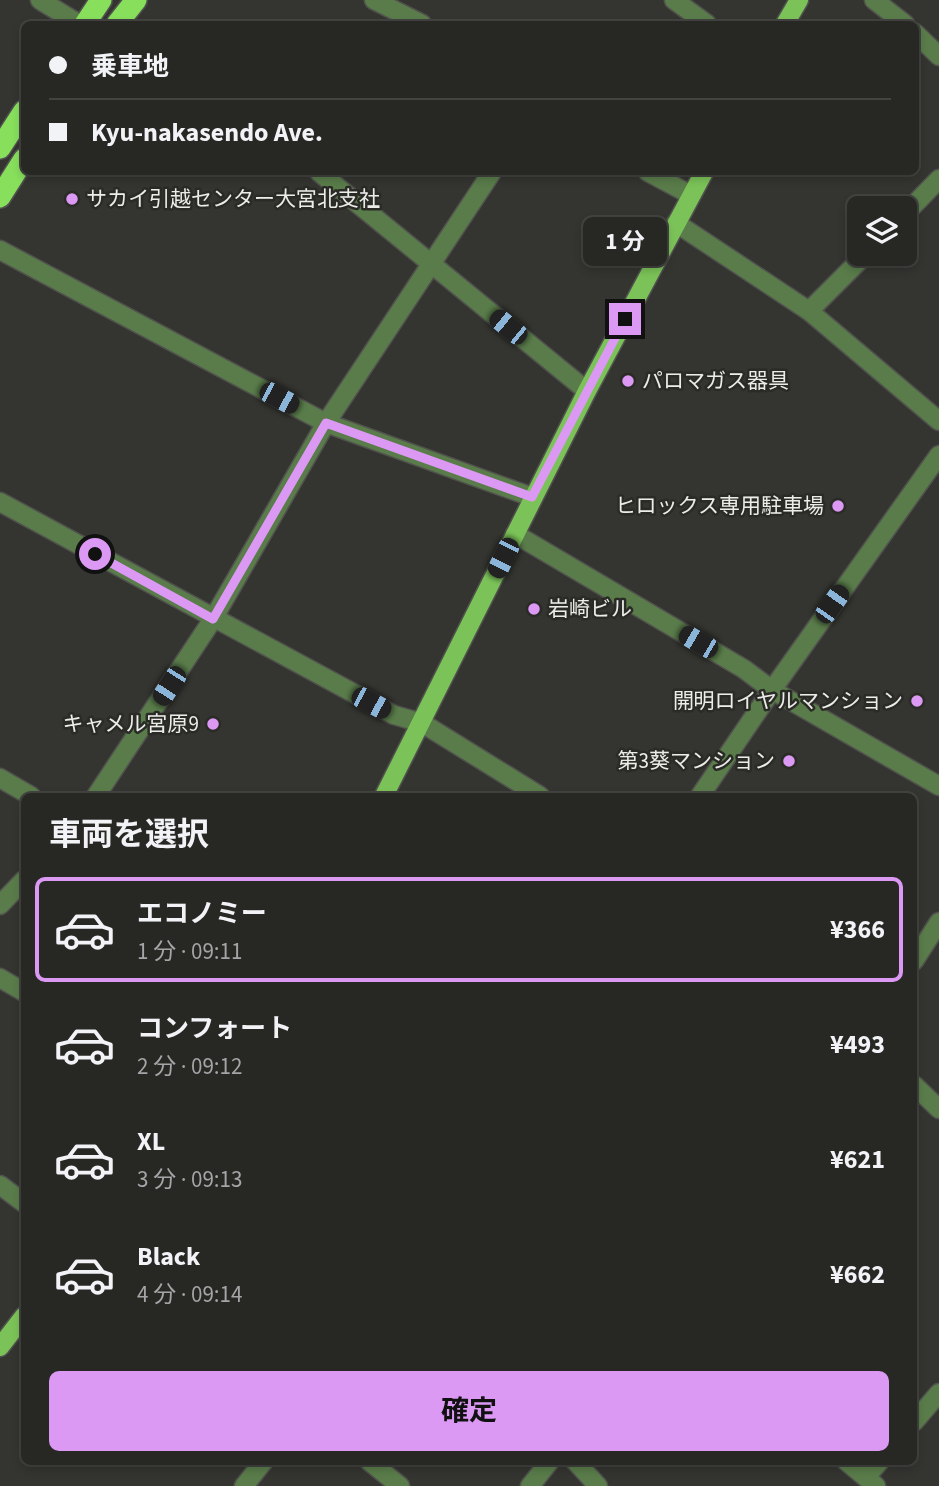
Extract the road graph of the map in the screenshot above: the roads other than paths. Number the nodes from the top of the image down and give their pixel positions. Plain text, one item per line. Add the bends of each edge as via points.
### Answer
1 (40, 0) edge
2 (102, 0) edge
3 (136, 0) edge
4 (374, 0) edge
5 (674, 0) edge
6 (799, 0) edge
7 (874, 0) edge
8 (77, 21) edge
9 (84, 21) edge
10 (119, 21) edge
11 (416, 21) edge
12 (703, 21) edge
13 (787, 21) edge
14 (901, 21) edge
15 (919, 37) edge
16 (939, 56) edge
17 (21, 116) edge
18 (0, 148) edge
19 (21, 164) edge
20 (323, 175) edge
21 (490, 175) edge
22 (654, 175) edge
23 (702, 175) edge
24 (939, 179) edge
25 (691, 195) junction
26 (0, 197) edge
27 (917, 202) edge
28 (676, 223) junction
29 (0, 250) edge
30 (430, 264) junction
31 (854, 266) edge
32 (809, 311) junction
33 (587, 391) junction
34 (939, 421) edge
35 (326, 423) junction
36 (939, 455) edge
37 (532, 497) junction
38 (0, 502) edge
39 (515, 534) junction
40 (213, 619) junction
41 (772, 690) junction
42 (422, 723) junction
43 (0, 778) edge
44 (939, 786) edge
45 (26, 793) edge
46 (98, 793) edge
47 (386, 793) edge
48 (535, 793) edge
49 (702, 793) edge
50 (21, 883) edge
51 (0, 905) edge
52 (939, 922) edge
53 (917, 956) edge
54 (0, 978) edge
55 (21, 990) edge
56 (917, 1088) edge
57 (939, 1109) edge
58 (0, 1185) edge
59 (21, 1201) edge
60 (21, 1320) edge
61 (0, 1347) edge
62 (939, 1393) edge
63 (917, 1419) edge
64 (261, 1465) edge
65 (374, 1465) edge
66 (547, 1465) edge
67 (579, 1465) edge
68 (851, 1465) edge
69 (878, 1465) edge
70 (871, 1482) edge
71 (244, 1486) edge
72 (400, 1486) edge
73 (530, 1486) edge
74 (598, 1486) edge

1 - 8 street
2 - 9 highway
3 - 10 highway
4 - 11 street
5 - 12 street
6 - 13 main road
7 - 14 street
15 - 16 street
17 - 18 highway
19 - 26 highway
20 - 30 street
21 - 30 street
22 - 25 street
23 - 25 main road
24 - 27 street
25 - 28 main road
28 - 32 street
28 - 33 main road
29 - 35 street
30 - 33 street
30 - 35 street
31 - 32 street
32 - 34 street
33 - 37 main road
35 - 37 street
35 - 40 street
36 - 41 street
37 - 39 main road
38 - 40 street
39 - 41 street via 744,668
39 - 42 main road
40 - 42 street via 394,715
40 - 46 street
41 - 44 street
41 - 49 street
42 - 47 main road
42 - 48 street
43 - 45 street
50 - 51 street
52 - 53 street
54 - 55 street
56 - 57 street
58 - 59 street
60 - 61 main road
62 - 63 street
64 - 71 street
65 - 72 street
66 - 73 street
67 - 74 street
68 - 70 street
69 - 70 street

